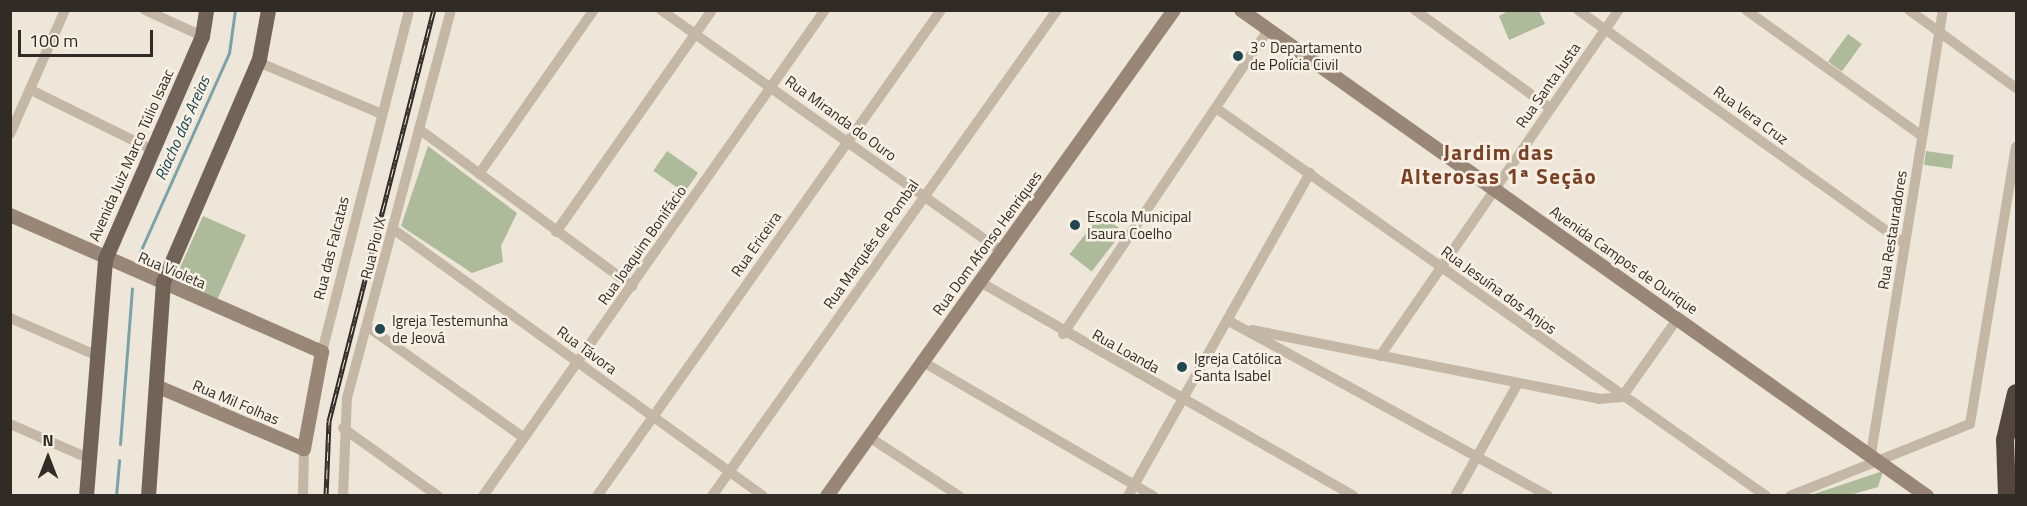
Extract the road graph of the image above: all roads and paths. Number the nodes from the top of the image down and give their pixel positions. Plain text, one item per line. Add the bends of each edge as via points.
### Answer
1 (65, 10) edge
2 (145, 10) edge
3 (206, 10) edge
4 (268, 10) edge
5 (409, 10) edge
6 (451, 10) edge
7 (594, 10) edge
8 (661, 10) edge
9 (712, 10) edge
10 (825, 10) edge
11 (941, 10) edge
12 (1057, 10) edge
13 (1174, 10) edge
14 (1241, 10) edge
15 (1415, 10) edge
16 (1578, 10) edge
17 (1619, 10) edge
18 (1746, 10) edge
19 (1909, 10) edge
20 (1943, 10) edge
21 (1605, 29) junction
22 (1268, 30) junction
23 (1939, 32) junction
24 (696, 34) junction
25 (202, 36) junction
26 (258, 62) junction
27 (770, 86) junction
28 (2016, 88) edge
29 (31, 90) junction
30 (1216, 108) junction
31 (1550, 108) junction
32 (382, 114) junction
33 (419, 129) junction
34 (10, 134) edge
35 (1922, 136) junction
36 (846, 140) junction
37 (2016, 147) edge
38 (155, 151) junction
39 (1310, 173) junction
40 (479, 174) junction
41 (1494, 188) junction
42 (923, 195) junction
43 (10, 215) edge
44 (393, 229) junction
45 (556, 232) junction
46 (1905, 244) junction
47 (1002, 251) junction
48 (105, 259) junction
49 (1439, 266) junction
50 (163, 282) junction
51 (980, 282) junction
52 (632, 286) junction
53 (10, 318) edge
54 (1678, 318) junction
55 (1227, 320) junction
56 (368, 327) junction
57 (1252, 330) junction
58 (1063, 333) junction
59 (322, 352) junction
60 (98, 356) junction
61 (1380, 356) junction
62 (579, 362) junction
63 (923, 362) junction
64 (1517, 385) junction
65 (156, 386) junction
66 (2016, 393) edge
67 (1622, 397) junction
68 (1184, 399) junction
69 (652, 417) junction
70 (2012, 417) edge
71 (10, 424) edge
72 (343, 428) junction
73 (869, 437) junction
74 (524, 438) junction
75 (304, 449) junction
76 (1477, 456) junction
77 (1876, 458) junction
78 (90, 459) junction
79 (729, 471) junction
80 (1134, 485) junction
81 (152, 494) edge
82 (952, 494) edge
83 (2006, 494) edge
84 (86, 495) edge
85 (303, 495) edge
86 (343, 495) edge
87 (438, 495) edge
88 (483, 495) edge
89 (597, 495) edge
90 (712, 495) edge
91 (763, 495) edge
92 (828, 495) edge
93 (1128, 495) edge
94 (1153, 495) edge
95 (1353, 495) edge
96 (1455, 495) edge
97 (1548, 495) edge
98 (1766, 495) edge
99 (1790, 495) edge
100 (1928, 495) edge

1 - 29 street
2 - 25 street
3 - 25 main road, Avenida Juiz Marco Túlio Isaac
4 - 26 main road
5 - 32 street, Rua das Falcatas
6 - 33 street, Rua Pio IX
7 - 40 street
8 - 24 street, Rua Miranda do Ouro
9 - 24 street
10 - 27 street, Rua Joaquim Bonifácio
11 - 36 street, Rua Ericeira
12 - 42 street, Rua Marquês de Pombal
13 - 47 street, Rua Dom Afonso Henriques
14 - 22 street, Avenida Campos de Ourique
15 - 31 street
16 - 21 street, Rua Vera Cruz
17 - 21 street, Rua Santa Justa
18 - 35 street
19 - 23 street
20 - 23 street, Rua Restauradores
21 - 31 street, Rua Santa Justa
21 - 46 street, Rua Vera Cruz
22 - 30 street
22 - 41 street, Avenida Campos de Ourique
23 - 28 street
23 - 35 street, Rua Restauradores
24 - 27 street, Rua Miranda do Ouro
24 - 45 street
25 - 38 main road, Avenida Juiz Marco Túlio Isaac
26 - 32 street
26 - 50 main road
27 - 36 street, Rua Miranda do Ouro
27 - 52 street, Rua Joaquim Bonifácio
29 - 34 street
29 - 38 street
30 - 39 street, Rua Jesuína dos Anjos
30 - 58 street
31 - 41 street, Rua Santa Justa
32 - 59 street, Rua das Falcatas
33 - 40 street
33 - 44 street, Rua Pio IX
35 - 46 street, Rua Restauradores
36 - 42 street, Rua Miranda do Ouro
36 - 69 street, Rua Ericeira
37 - 77 street via 1970,424
38 - 48 main road, Avenida Juiz Marco Túlio Isaac
39 - 49 street, Rua Jesuína dos Anjos
39 - 55 street
40 - 45 street
41 - 49 street, Rua Santa Justa
41 - 54 street, Avenida Campos de Ourique
42 - 47 street, Rua Miranda do Ouro
42 - 79 street, Rua Marquês de Pombal
43 - 48 street, Rua Violeta
44 - 56 street, Rua Pio IX
44 - 62 street, Rua Távora
45 - 52 street
46 - 77 street, Rua Restauradores
47 - 51 street, Rua Dom Afonso Henriques
48 - 50 street, Rua Violeta
48 - 60 main road, Avenida Juiz Marco Túlio Isaac
49 - 61 street, Rua Santa Justa
49 - 67 street, Rua Jesuína dos Anjos
50 - 59 street, Rua Violeta
50 - 65 main road
51 - 58 street, Rua Loanda
51 - 63 street, Rua Dom Afonso Henriques
52 - 62 street, Rua Joaquim Bonifácio
53 - 60 street
54 - 67 street
54 - 77 street, Avenida Campos de Ourique
55 - 57 street
55 - 68 street
56 - 72 street, Rua Pio IX
56 - 74 street
57 - 61 street
57 - 76 street
58 - 68 street, Rua Loanda
59 - 75 street, Rua das Falcatas
60 - 78 main road, Avenida Juiz Marco Túlio Isaac
61 - 64 street
62 - 69 street, Rua Távora
62 - 74 street, Rua Joaquim Bonifácio
63 - 73 street, Rua Dom Afonso Henriques
63 - 80 street
64 - 67 street via 1599,399
64 - 76 street
65 - 75 street, Rua Mil Folhas
65 - 81 main road
66 - 70 highway
67 - 98 street, Rua Jesuína dos Anjos
68 - 80 street
68 - 95 street, Rua Loanda
69 - 79 street, Rua Távora
69 - 89 street, Rua Ericeira
70 - 83 highway
71 - 78 street
72 - 86 street, Rua Pio IX
72 - 87 street
73 - 82 street
73 - 92 street, Rua Dom Afonso Henriques
74 - 88 street, Rua Joaquim Bonifácio
75 - 85 street, Rua das Falcatas
76 - 96 street
76 - 97 street
77 - 99 street
77 - 100 street, Avenida Campos de Ourique
78 - 84 main road, Avenida Juiz Marco Túlio Isaac
79 - 90 street, Rua Marquês de Pombal
79 - 91 street, Rua Távora
80 - 93 street
80 - 94 street

